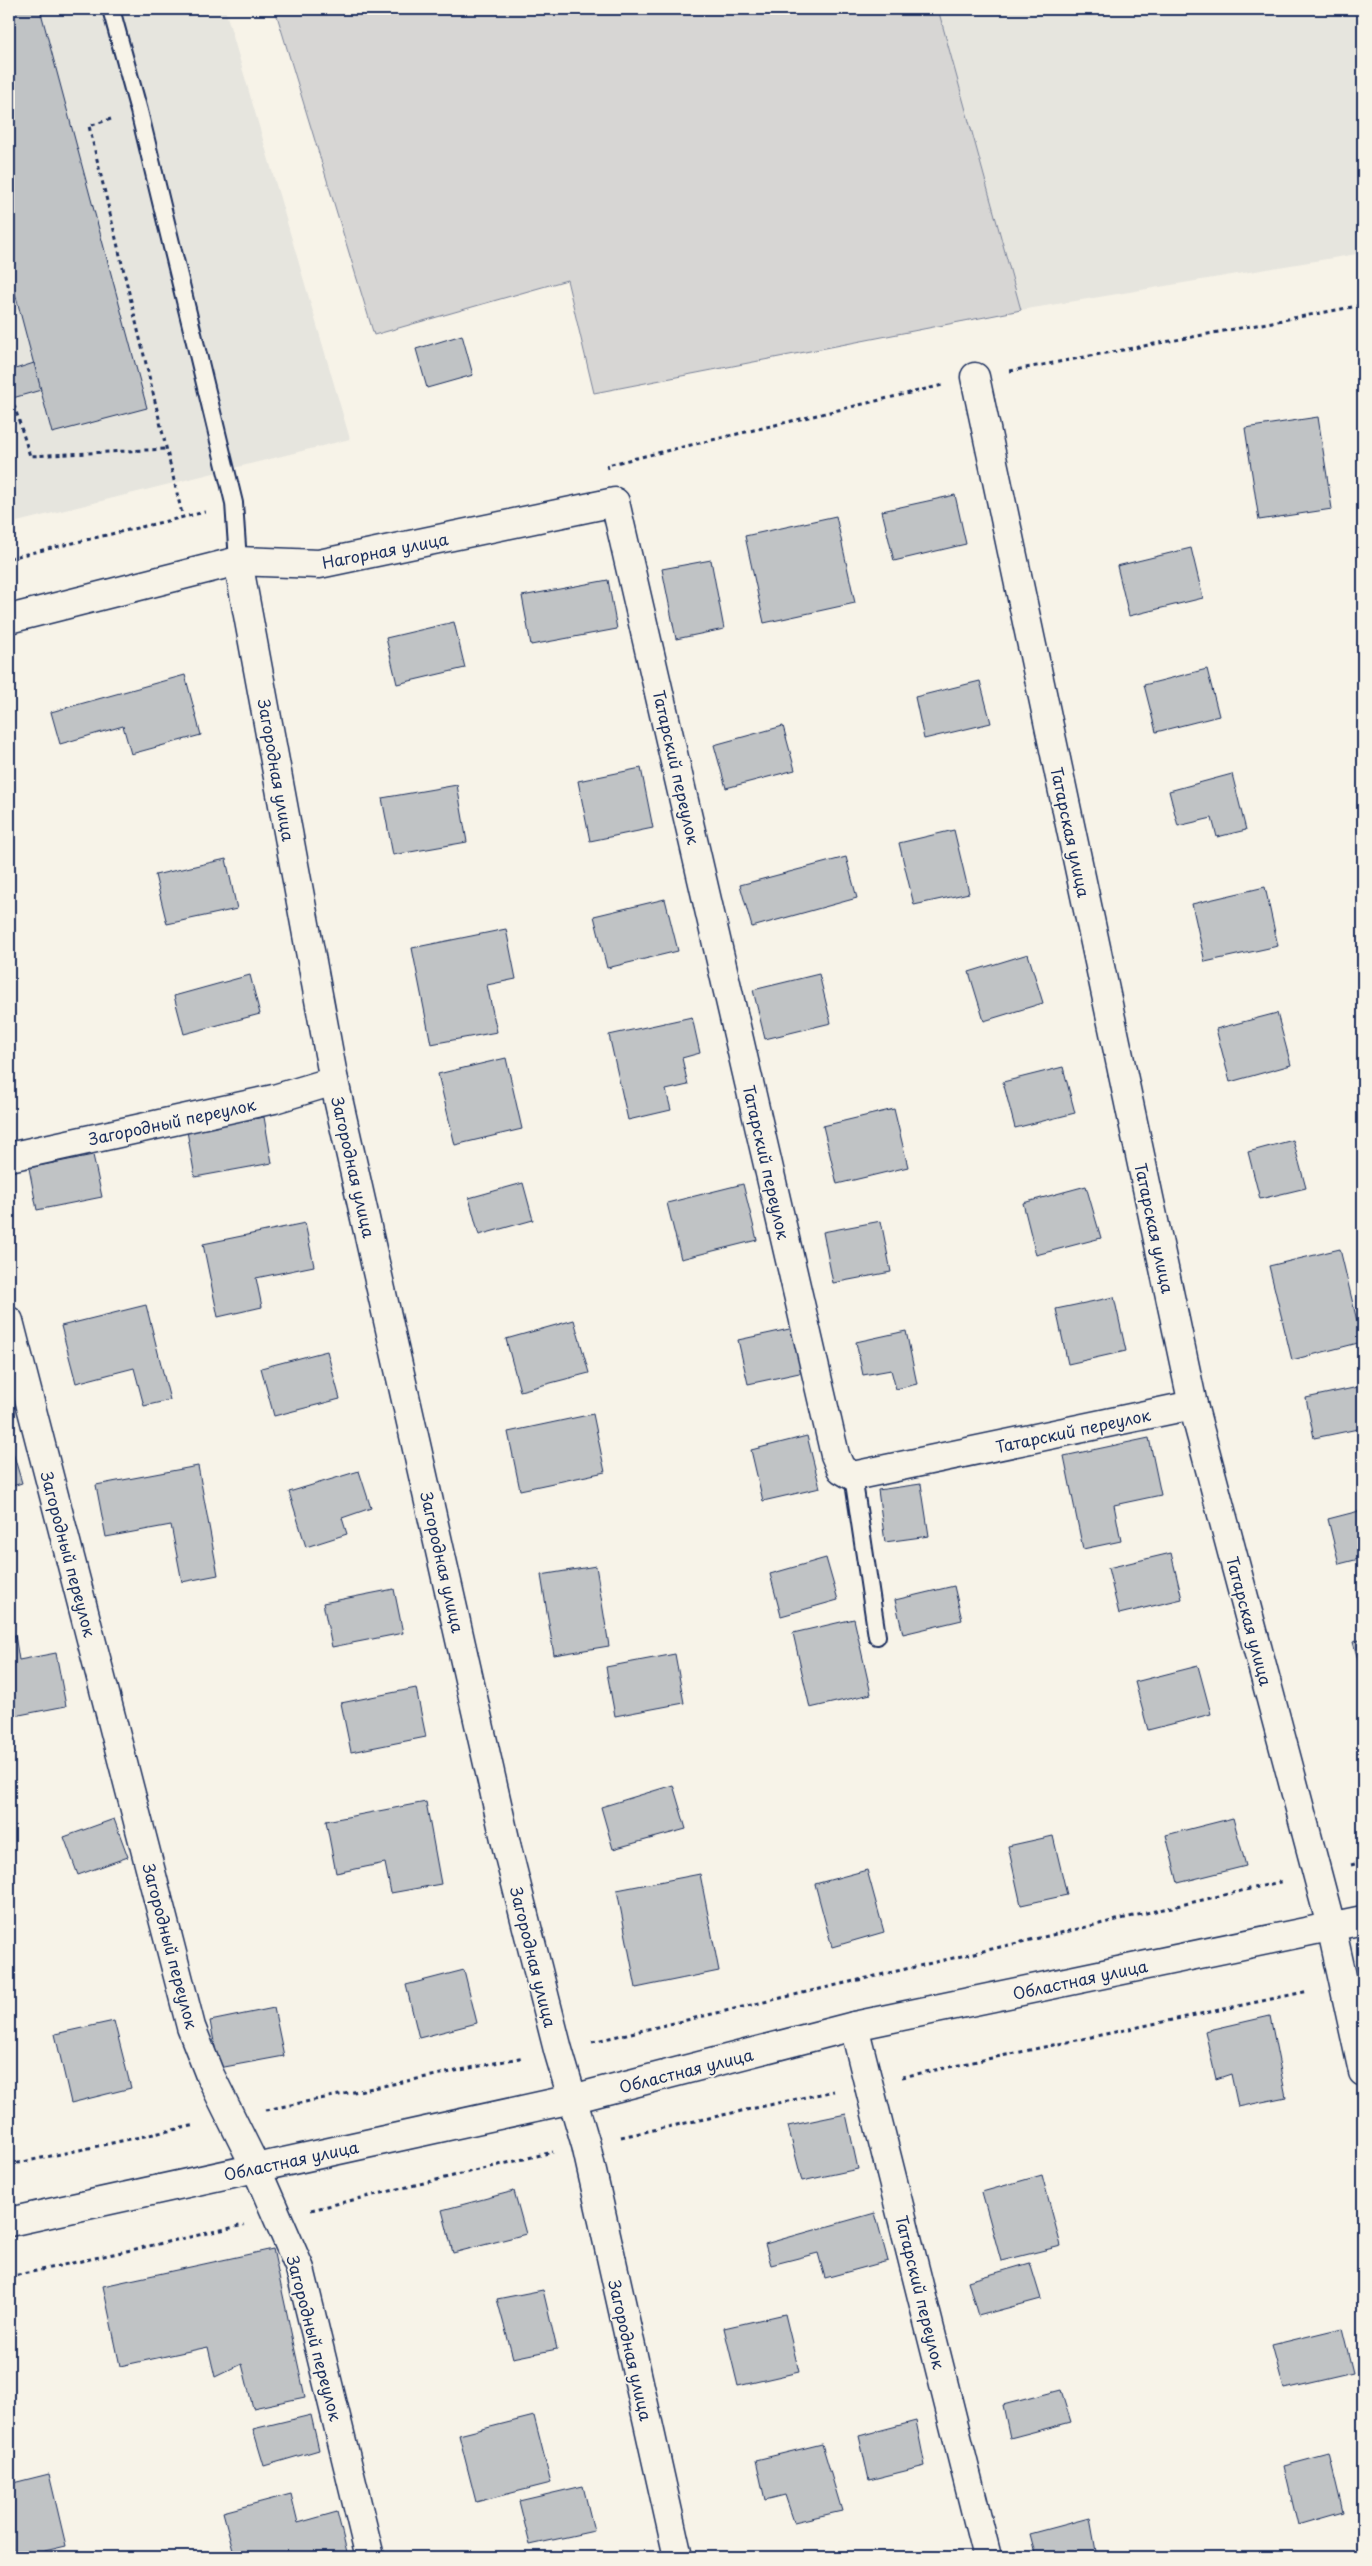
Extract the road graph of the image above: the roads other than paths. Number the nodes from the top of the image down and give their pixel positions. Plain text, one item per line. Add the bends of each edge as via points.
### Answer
1 (111, 9) edge
2 (975, 378) dead end
3 (615, 502) joint
4 (238, 560) junction
5 (9, 619) edge
6 (334, 1081) junction
7 (9, 1157) edge
8 (9, 1321) edge
9 (1193, 1405) junction
10 (853, 1476) junction
11 (877, 1636) dead end
12 (1363, 1920) edge
13 (1330, 1926) junction
14 (854, 2026) junction
15 (1363, 2072) edge
16 (572, 2099) junction
17 (256, 2168) junction
18 (9, 2222) edge
19 (370, 2557) edge
20 (678, 2557) edge
21 (987, 2557) edge

1 - 4 lane via 139,111 234,503
2 - 9 street, Татарская улица
3 - 4 street, Нагорная улица via 319,564
3 - 10 street, Татарский переулок via 834,1455 841,1469
4 - 5 street, Нагорная улица
4 - 6 street, Загородная улица
6 - 7 street, Загородный переулок via 274,1099
6 - 16 street, Загородная улица via 507,1848
8 - 17 street, Загородный переулок via 191,2027 209,2073
9 - 10 street, Татарский переулок
9 - 13 street, Татарская улица
10 - 11 lane
12 - 13 street, Областная улица
13 - 14 street, Областная улица
13 - 15 street, Татарская улица
14 - 16 street, Областная улица
14 - 21 street, Татарский переулок
16 - 17 street, Областная улица
16 - 20 street, Загородная улица via 586,2145
17 - 18 street, Областная улица
17 - 19 street, Загородный переулок via 300,2269

